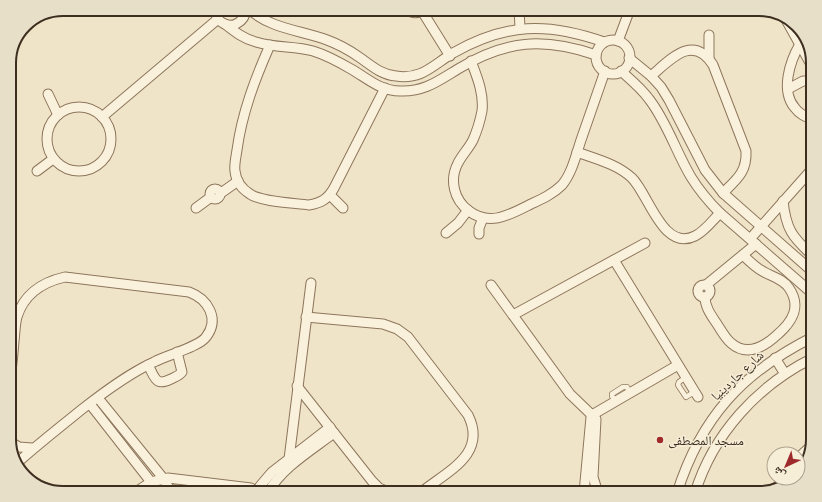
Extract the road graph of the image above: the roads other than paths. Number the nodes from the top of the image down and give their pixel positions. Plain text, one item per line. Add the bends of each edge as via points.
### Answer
1 (217, 16) edge
2 (219, 16) edge
3 (220, 16) edge
4 (245, 16) edge
5 (258, 16) edge
6 (427, 16) edge
7 (519, 16) edge
8 (627, 16) edge
9 (520, 28) junction
10 (792, 30) edge
11 (709, 35) dead end
12 (618, 41) junction
13 (604, 42) junction
14 (800, 44) junction
15 (270, 45) junction
16 (805, 53) edge
17 (596, 55) junction
18 (450, 56) junction
19 (629, 58) junction
20 (709, 58) junction
21 (471, 61) junction
22 (621, 71) junction
23 (605, 72) junction
24 (651, 76) junction
25 (806, 81) edge
26 (385, 88) junction
27 (788, 89) junction
28 (48, 94) dead end
29 (806, 114) edge
30 (58, 115) junction
31 (102, 117) junction
32 (577, 152) junction
33 (53, 159) junction
34 (38, 170) dead end
35 (806, 176) edge
36 (238, 181) junction
37 (723, 193) junction
38 (330, 195) junction
39 (783, 201) junction
40 (196, 208) dead end
41 (343, 208) dead end
42 (468, 210) junction
43 (720, 213) junction
44 (483, 218) junction
45 (760, 227) junction
46 (446, 233) dead end
47 (479, 234) dead end
48 (753, 241) junction
49 (645, 243) dead end
50 (806, 250) edge
51 (743, 255) junction
52 (614, 260) junction
53 (806, 266) edge
54 (311, 283) dead end
55 (491, 285) dead end
56 (806, 288) edge
57 (512, 315) junction
58 (306, 317) junction
59 (16, 327) edge
60 (806, 341) edge
61 (177, 352) junction
62 (775, 358) junction
63 (806, 362) edge
64 (148, 365) junction
65 (678, 365) junction
66 (785, 374) junction
67 (297, 386) junction
68 (696, 395) dead end
69 (98, 398) junction
70 (90, 404) junction
71 (592, 415) junction
72 (332, 430) junction
73 (17, 446) edge
74 (32, 448) junction
75 (21, 459) edge
76 (289, 459) junction
77 (162, 478) junction
78 (151, 482) junction
79 (145, 486) edge
80 (153, 486) edge
81 (167, 486) edge
82 (228, 486) edge
83 (256, 486) edge
84 (272, 486) edge
85 (377, 486) edge
86 (429, 486) edge
87 (583, 486) edge
88 (596, 486) edge
89 (679, 486) edge
90 (698, 486) edge

1 - 31 street
2 - 15 street via 245,38
3 - 4 street via 234,25 241,22
5 - 18 street via 277,26 334,43 383,73 395,76 419,75
6 - 18 street
7 - 9 street
8 - 12 street
9 - 13 street via 563,30
9 - 18 street via 484,38
10 - 14 street
11 - 20 street
12 - 13 street
12 - 19 street via 628,49
13 - 17 street
14 - 16 street
14 - 27 street via 792,61
15 - 26 street via 298,48 327,56
15 - 36 street via 254,83 242,122 235,171
17 - 21 street via 578,49 540,43 522,44 499,50
17 - 23 street via 598,65
19 - 22 street
19 - 24 street
20 - 24 street via 702,52 685,50
20 - 37 street via 746,151 745,168
21 - 26 street via 424,89 404,91
21 - 42 street via 482,94 482,110 472,140 454,174 456,197
22 - 23 street
22 - 43 street via 650,100 699,190
23 - 32 street
24 - 37 street via 669,100 705,170
25 - 27 street
26 - 38 street
27 - 29 street via 788,96 794,108
28 - 30 street
30 - 31 street via 73,107 81,107 89,108
30 - 33 street via 50,125 47,137 49,152
31 - 33 street via 108,124 112,142 102,163 88,171 73,172
32 - 43 street via 612,164 626,173 638,185 661,225 672,236 695,236
32 - 44 street via 568,176 555,191 505,217
33 - 34 street
35 - 39 street
36 - 38 street via 250,195 259,198 310,205 317,204
36 - 40 street via 220,193 218,198 211,197
37 - 45 street
38 - 41 street
39 - 45 street
39 - 50 street via 787,224 798,243
42 - 44 street
42 - 46 street
43 - 48 street
44 - 47 street
45 - 48 street
45 - 53 street
48 - 51 street
48 - 56 street
49 - 52 street
51 - 51 street via 756,267 789,287 795,307 787,326 767,344 753,350 745,350 731,344 707,308 705,297 700,295 698,290
52 - 57 street
52 - 65 street
54 - 58 street
55 - 57 street
57 - 71 street via 570,394
58 - 67 street
58 - 86 street via 383,324 397,328 408,337 468,415 474,439 468,455
59 - 61 street via 22,305 30,295 40,286 65,277 189,292 205,302 210,310 210,330 206,338 198,344
60 - 62 street, شارع جاردينيا
61 - 64 street
61 - 64 street via 182,372 178,376 162,383 157,380
62 - 66 street
62 - 89 street, شارع جاردينيا via 753,374 715,414 693,451
63 - 66 street
64 - 69 street
65 - 68 street
65 - 71 street
66 - 90 street via 756,397 728,428 705,466
67 - 72 street
67 - 76 street
69 - 70 street
69 - 77 street
70 - 74 street
70 - 78 street
71 - 87 street
71 - 88 street via 596,422 593,477
72 - 76 street
72 - 84 street
72 - 85 street
73 - 74 street
74 - 75 street
76 - 83 street
77 - 78 street
77 - 81 street
77 - 82 street
78 - 79 street
78 - 80 street

